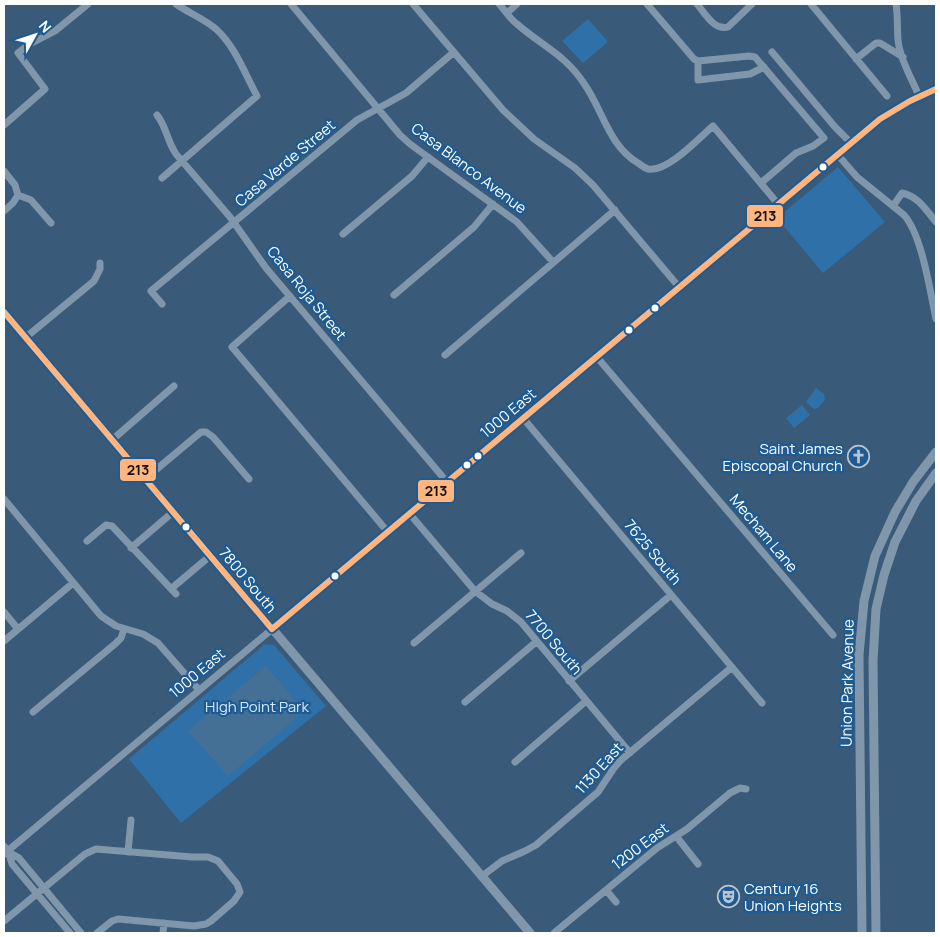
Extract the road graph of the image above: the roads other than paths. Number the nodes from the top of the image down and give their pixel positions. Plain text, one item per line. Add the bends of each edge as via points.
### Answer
1 (88, 4) edge
2 (176, 4) edge
3 (291, 4) edge
4 (413, 4) edge
5 (499, 4) edge
6 (517, 4) edge
7 (647, 4) edge
8 (697, 4) edge
9 (752, 4) edge
10 (811, 4) edge
11 (896, 4) edge
12 (507, 13) junction
13 (454, 52) junction
14 (772, 52) dead end
15 (903, 57) junction
16 (856, 59) junction
17 (698, 61) junction
18 (764, 67) junction
19 (936, 89) edge
20 (887, 96) dead end
21 (919, 96) junction
22 (378, 108) junction
23 (157, 115) dead end
24 (4, 125) edge
25 (851, 142) junction
26 (837, 154) junction
27 (428, 157) junction
28 (180, 160) junction
29 (4, 171) edge
30 (162, 178) dead end
31 (761, 183) junction
32 (18, 195) junction
33 (494, 204) junction
34 (778, 204) junction
35 (893, 206) junction
36 (615, 210) junction
37 (4, 211) edge
38 (936, 222) edge
39 (51, 223) dead end
40 (234, 223) junction
41 (343, 234) dead end
42 (553, 262) junction
43 (100, 263) dead end
44 (679, 287) junction
45 (394, 295) dead end
46 (290, 296) junction
47 (162, 304) dead end
48 (4, 312) edge
49 (936, 319) edge
50 (25, 338) junction
51 (445, 354) dead end
52 (596, 356) junction
53 (174, 386) dead end
54 (523, 418) junction
55 (112, 440) junction
56 (936, 452) edge
57 (936, 473) edge
58 (145, 479) junction
59 (249, 479) dead end
60 (447, 482) junction
61 (4, 499) edge
62 (173, 512) junction
63 (410, 513) junction
64 (387, 532) junction
65 (87, 541) dead end
66 (131, 548) junction
67 (521, 552) dead end
68 (210, 556) junction
69 (73, 583) junction
70 (475, 591) junction
71 (672, 595) junction
72 (4, 612) edge
73 (18, 629) junction
74 (124, 629) junction
75 (272, 629) junction
76 (833, 635) dead end
77 (4, 641) edge
78 (536, 642) junction
79 (414, 643) dead end
80 (732, 668) junction
81 (569, 681) junction
82 (199, 690) junction
83 (586, 701) junction
84 (465, 702) dead end
85 (762, 703) dead end
86 (34, 712) dead end
87 (630, 753) junction
88 (515, 762) dead end
89 (746, 788) dead end
90 (131, 820) dead end
91 (676, 836) junction
92 (5, 850) edge
93 (128, 852) junction
94 (698, 864) dead end
95 (481, 877) junction
96 (44, 888) junction
97 (606, 890) junction
98 (37, 893) junction
99 (616, 902) dead end
100 (4, 921) edge
101 (164, 923) junction
102 (70, 933) edge
103 (81, 933) edge
104 (97, 933) edge
105 (163, 933) edge
106 (530, 933) edge
107 (554, 933) edge
108 (862, 933) edge
109 (876, 933) edge

1 - 24 street via 60,27 18,53 45,89
2 - 28 street via 220,33 257,96
3 - 22 street, Casa Blanco Avenue
4 - 13 street
5 - 12 street
6 - 12 street
7 - 17 street
8 - 9 street via 715,25 723,28
10 - 16 street
11 - 15 street via 898,41
12 - 31 street via 577,73 587,86 612,138 633,160 648,169 670,164 713,126
13 - 22 street, Casa Verde Street via 406,92
13 - 36 street via 516,123 575,168
14 - 25 street
15 - 16 street via 876,43
15 - 21 street
16 - 20 street
17 - 18 street via 749,56 755,57
17 - 18 street via 698,80 750,74
18 - 31 street via 824,138 796,153
19 - 21 street, 1000 East
21 - 25 street, 1000 East via 880,118
22 - 27 street, Casa Blanco Avenue via 400,134
22 - 40 street, Casa Verde Street via 357,120
23 - 28 street, Casa Roja Street
25 - 26 street, 1000 East
26 - 34 street, 1000 East
26 - 35 street via 857,177
27 - 33 street, Casa Blanco Avenue
27 - 41 street via 412,176
28 - 30 street
28 - 40 street, Casa Roja Street
29 - 32 street
31 - 34 street
32 - 37 street
32 - 39 street via 31,200
33 - 42 street, Casa Blanco Avenue via 525,229
33 - 45 street via 474,227
34 - 44 street, 1000 East
35 - 38 street via 902,194 909,194
35 - 49 street via 911,223 915,232
36 - 42 street
36 - 44 street
40 - 46 street, Casa Roja Street
40 - 47 street, Casa Verde Street via 151,291
42 - 51 street
43 - 50 street via 94,281
44 - 52 street, 1000 East
46 - 60 street, Casa Roja Street
46 - 64 street via 232,347
48 - 50 main road, 7800 South
50 - 55 main road, 7800 South
52 - 54 street, 1000 East
52 - 76 street, Mecham Lane
53 - 55 street
54 - 60 street, 1000 East
54 - 71 street, 7625 South
55 - 58 main road, 7800 South
56 - 108 main road, Union Park Avenue via 906,492 882,538 871,569 863,610 859,655
57 - 109 main road, Union Park Avenue via 916,501 892,548 875,621
58 - 59 street via 198,434 206,432
58 - 62 main road, 7800 South
60 - 63 street, 1000 East
61 - 69 street
62 - 66 street
62 - 68 main road, 7800 South
63 - 64 street, 1000 East
63 - 70 street, 7700 South
64 - 75 street, 1000 East
65 - 66 street via 109,524
66 - 68 street via 174,591
67 - 70 street
68 - 75 main road, 7800 South
69 - 73 street
69 - 74 street via 100,616
70 - 78 street, 7700 South via 515,616
70 - 79 street
71 - 80 street, 7625 South
71 - 81 street
72 - 73 street
73 - 77 street
74 - 82 street via 143,634 158,643
74 - 86 street via 115,644
75 - 82 street, 1000 East
75 - 95 main road, 7800 South
78 - 81 street, 7700 South
78 - 84 street
80 - 85 street, 7625 South
80 - 87 street, 1130 East
81 - 83 street, 7700 South
82 - 92 street, 1000 East
83 - 87 street, 7700 South
83 - 88 street
87 - 95 street, 1130 East via 614,768 598,792 564,822 531,849 502,861
89 - 91 street, 1200 East via 730,793
90 - 93 street
91 - 94 street
91 - 97 street, 1200 East
92 - 96 street via 19,858
92 - 98 street via 12,864
93 - 96 street via 90,851
93 - 101 street via 208,857 222,865 237,884 240,892 234,901 206,924
95 - 106 main road, 7800 South
96 - 98 street
96 - 103 street
97 - 99 street
97 - 107 street, 1200 East
98 - 100 street
98 - 102 street
101 - 104 street via 118,919
101 - 105 street

